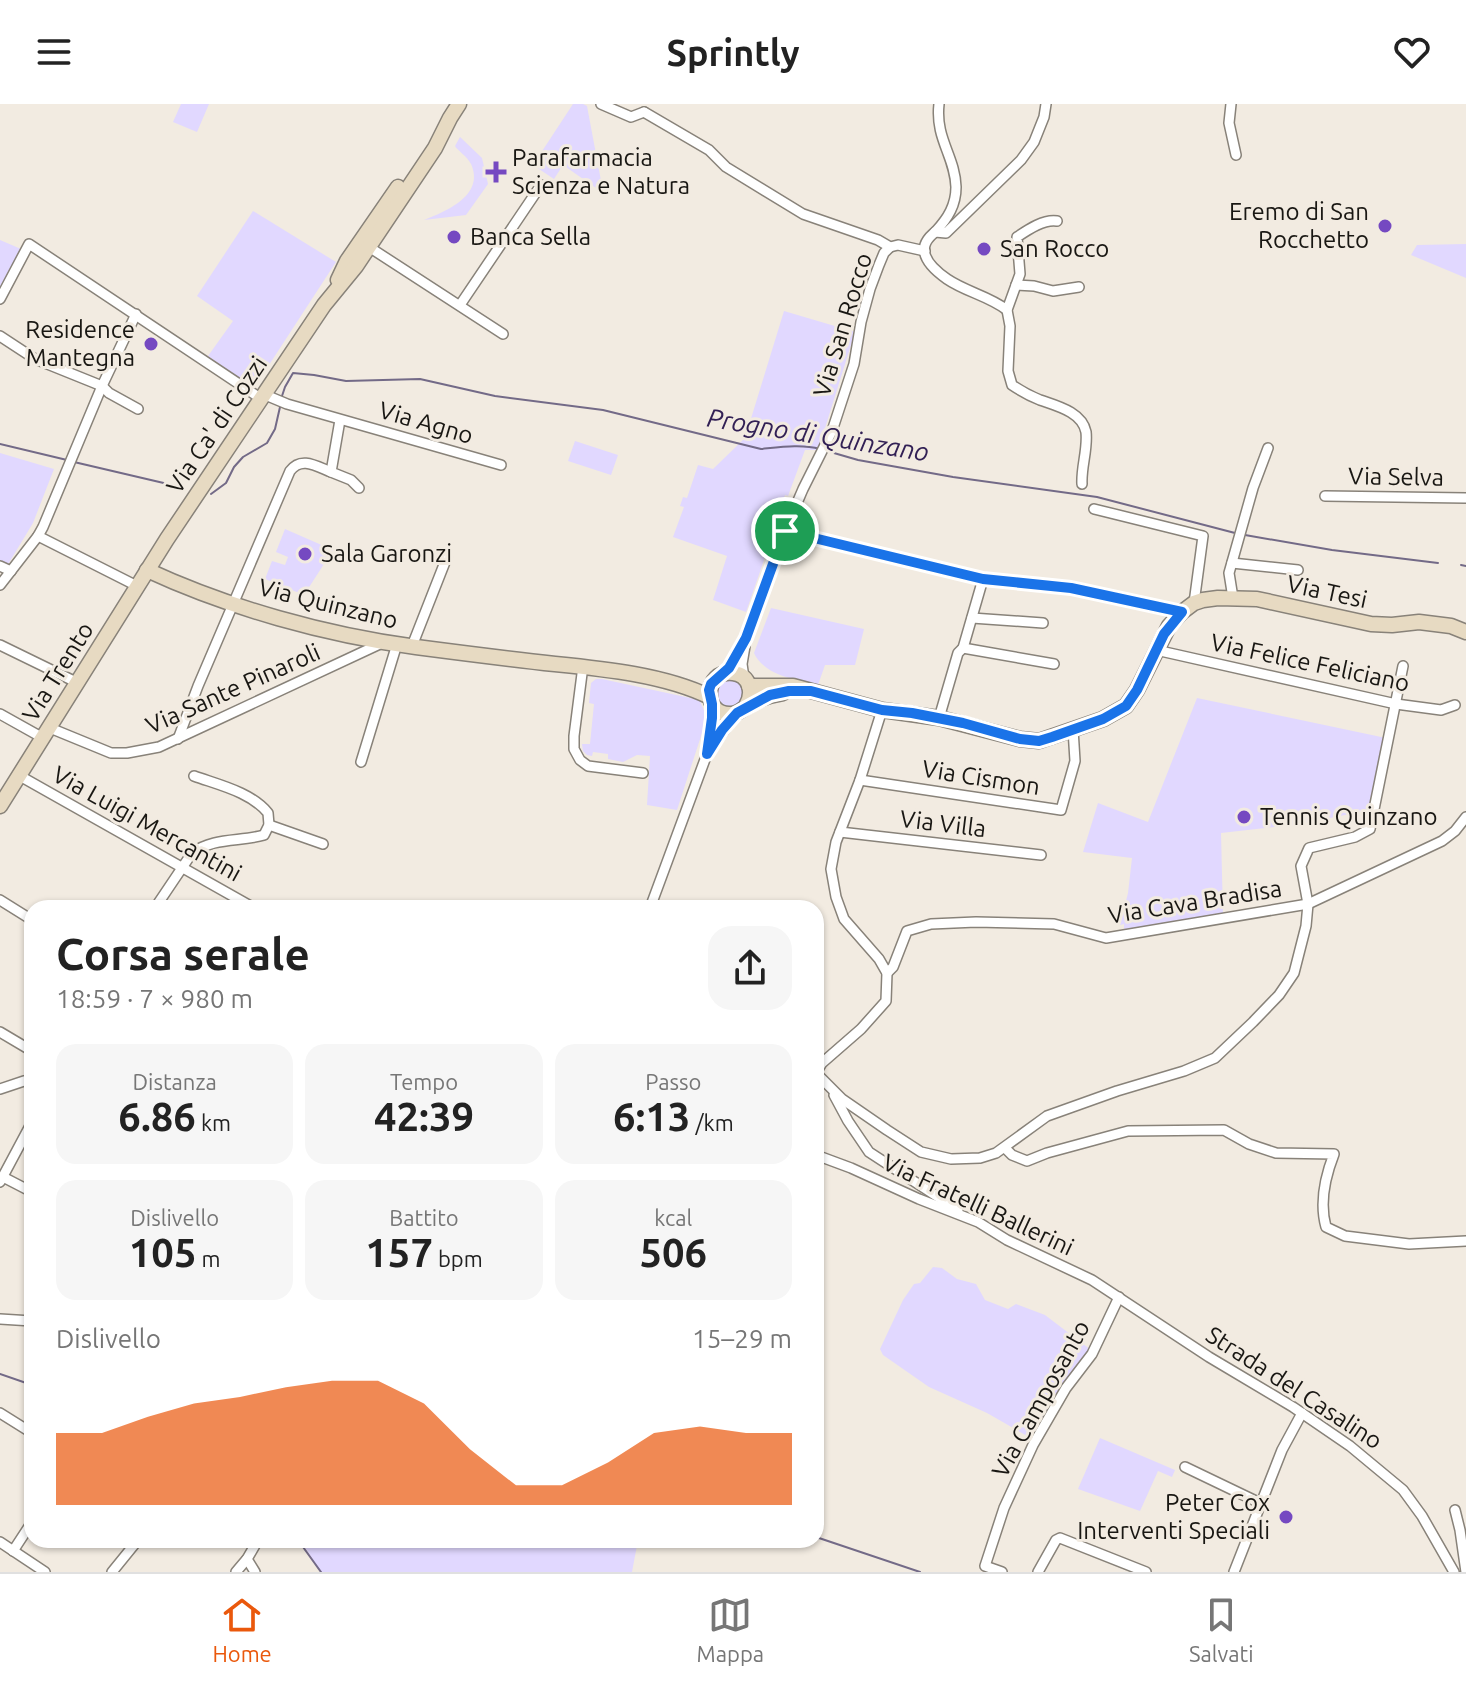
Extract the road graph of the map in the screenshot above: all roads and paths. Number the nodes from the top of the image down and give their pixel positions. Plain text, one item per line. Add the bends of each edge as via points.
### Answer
1 (459, 104) edge
2 (601, 104) edge
3 (939, 104) edge
4 (1046, 104) edge
5 (1231, 104) edge
6 (646, 108) edge
7 (450, 118) junction
8 (1236, 155) dead end
9 (541, 185) dead end
10 (1057, 221) dead end
11 (935, 232) junction
12 (369, 247) junction
13 (890, 247) junction
14 (925, 251) junction
15 (1016, 285) junction
16 (1079, 287) dead end
17 (0, 299) edge
18 (324, 305) junction
19 (460, 305) junction
20 (1007, 310) junction
21 (136, 314) junction
22 (503, 334) dead end
23 (0, 336) edge
24 (102, 386) junction
25 (265, 397) junction
26 (138, 409) dead end
27 (340, 420) junction
28 (1268, 448) dead end
29 (501, 465) dead end
30 (331, 472) junction
31 (1082, 484) dead end
32 (359, 488) dead end
33 (1325, 496) dead end
34 (1466, 498) edge
35 (1094, 509) dead end
36 (785, 531) junction
37 (38, 536) junction
38 (447, 557) dead end
39 (1232, 563) junction
40 (0, 566) edge
41 (147, 570) junction
42 (1298, 570) dead end
43 (11, 571) junction
44 (983, 579) junction
45 (0, 585) edge
46 (137, 586) junction
47 (1233, 598) junction
48 (234, 603) junction
49 (1188, 608) junction
50 (972, 618) junction
51 (1043, 623) dead end
52 (1466, 632) edge
53 (746, 638) junction
54 (398, 644) junction
55 (0, 645) edge
56 (963, 648) junction
57 (1156, 650) junction
58 (1054, 664) dead end
59 (583, 666) junction
60 (1403, 666) dead end
61 (719, 676) junction
62 (746, 682) junction
63 (78, 683) junction
64 (671, 683) junction
65 (811, 691) junction
66 (711, 701) junction
67 (1396, 704) junction
68 (1455, 705) dead end
69 (741, 710) junction
70 (882, 710) junction
71 (0, 714) edge
72 (939, 718) junction
73 (1073, 729) junction
74 (47, 733) junction
75 (178, 739) junction
76 (707, 754) junction
77 (361, 762) dead end
78 (643, 773) dead end
79 (20, 776) junction
80 (194, 776) dead end
81 (860, 780) junction
82 (2, 798) edge
83 (1466, 817) edge
84 (269, 825) junction
85 (840, 832) junction
86 (323, 844) dead end
87 (1041, 855) dead end
88 (182, 868) junction
89 (0, 900) edge
90 (160, 900) edge
91 (240, 900) edge
92 (653, 900) edge
93 (1308, 904) junction
94 (24, 915) edge
95 (887, 973) junction
96 (0, 1032) edge
97 (24, 1046) edge
98 (824, 1061) edge
99 (824, 1077) edge
100 (24, 1081) edge
101 (829, 1087) junction
102 (0, 1089) edge
103 (24, 1137) edge
104 (1005, 1148) junction
105 (824, 1158) edge
106 (1, 1180) edge
107 (24, 1189) edge
108 (978, 1222) junction
109 (1466, 1241) edge
110 (1119, 1297) junction
111 (0, 1319) edge
112 (24, 1320) edge
113 (0, 1413) edge
114 (1302, 1413) junction
115 (24, 1428) edge
116 (1185, 1467) dead end
117 (1260, 1503) junction
118 (1455, 1510) dead end
119 (24, 1534) edge
120 (0, 1542) edge
121 (132, 1548) edge
122 (253, 1548) edge
123 (13, 1551) junction
124 (247, 1559) junction
125 (45, 1572) edge
126 (112, 1572) edge
127 (236, 1572) edge
128 (255, 1572) edge
129 (1002, 1572) edge
130 (1038, 1572) edge
131 (1146, 1572) edge
132 (1234, 1572) edge
133 (1454, 1572) edge
134 (1466, 1572) edge

1 - 7 street, Via Ca' di Cozzi
2 - 6 street via 631,117
3 - 11 street via 940,135 956,187 952,209
4 - 11 street via 1034,142 1021,160 946,233
5 - 8 street
6 - 13 street, Via San Rocco via 726,167 803,214
7 - 12 street, Via Ca' di Cozzi
7 - 18 street, Via Ca' di Cozzi via 353,252
9 - 19 street
10 - 15 street via 1017,237
11 - 14 street
12 - 18 street, Via Ca' di Cozzi
12 - 19 street
13 - 14 street, Via San Rocco
13 - 36 street, Via San Rocco via 870,289 854,364 827,442
14 - 20 street via 949,280
15 - 16 street via 1053,291
15 - 20 street
17 - 21 street, Via Agno via 29,244
18 - 25 street, Via Ca' di Cozzi
19 - 22 street
20 - 31 street via 1012,385 1065,409 1083,424
21 - 24 street
21 - 25 street, Via Agno
23 - 24 street via 35,359
24 - 26 street
24 - 37 street
25 - 27 street, Via Agno
25 - 41 street, Via Ca' di Cozzi
27 - 29 street, Via Agno
27 - 30 street, Via Agno
28 - 39 street
30 - 32 street
30 - 48 street, Via Quinzano via 295,463
33 - 34 street, Via Selva
35 - 49 street via 1203,536
36 - 44 street
36 - 53 street, Via San Rocco
37 - 43 street
37 - 46 street
38 - 54 street, Via Quinzano
39 - 42 street
39 - 47 street
40 - 43 street
41 - 46 street, Via Trento
41 - 48 street, Via Quinzano
43 - 45 street
44 - 49 street
44 - 50 street
46 - 63 street, Via Trento
47 - 49 street, Via Tesi
47 - 52 street, Via Tesi via 1371,624 1434,623
48 - 54 street, Via Quinzano
48 - 75 street
49 - 57 street via 1166,630
50 - 51 street
50 - 56 street
53 - 61 street, Via San Rocco
53 - 62 street, Via San Rocco
54 - 59 street, Via Quinzano
54 - 75 street, Via Sante Pinaroli via 370,650
54 - 77 street
55 - 63 street
56 - 58 street
56 - 72 street
57 - 67 street, Via Felice Feliciano
57 - 73 street via 1126,706
59 - 64 street, Via Quinzano
59 - 78 street via 574,736 580,760 588,766
60 - 67 street
61 - 62 street, Via Quinzano via 731,673
61 - 64 street, Via Quinzano
61 - 66 street via 711,684
62 - 65 street, Via Quinzano
62 - 69 street via 750,698
63 - 74 street, Via Trento
64 - 66 street, Via Quinzano
65 - 69 street via 770,695
65 - 70 street
66 - 69 street, Via Quinzano via 723,713
66 - 76 street
67 - 68 street, Via Felice Feliciano via 1441,710
67 - 93 street via 1370,829 1309,848 1301,866
69 - 76 street
70 - 72 street
70 - 81 street
71 - 74 street, Via Sante Pinaroli
72 - 73 street via 1039,741
73 - 81 street, Via Cismon via 1075,761 1061,810
74 - 75 street, Via Sante Pinaroli via 111,753 136,752
74 - 79 street, Via Trento
76 - 92 street
79 - 82 street, Via Trento
79 - 88 street, Via Luigi Mercantini
80 - 84 street via 256,801 268,813
81 - 85 street
83 - 93 street, Via Cava Bradisa via 1442,841
84 - 86 street
84 - 88 street via 264,835 203,846
85 - 87 street, Via Villa
85 - 95 street via 831,869 836,897 844,919
88 - 90 street
88 - 91 street, Via Luigi Mercantini
89 - 94 street
93 - 95 street, Via Cava Bradisa via 1106,938 1054,924 931,924 907,931
93 - 104 street via 1294,973 1215,1058 1047,1116
95 - 98 street via 886,1001
96 - 97 street
99 - 101 street
100 - 102 street
101 - 104 street via 921,1152 980,1158
101 - 108 street via 869,1152
103 - 106 street
104 - 109 street via 1027,1161 1128,1131 1224,1130 1276,1153 1334,1154 1322,1214 1326,1227 1335,1233 1409,1244
105 - 108 street, Via Fratelli Ballerini
106 - 107 street
108 - 110 street, Via Fratelli Ballerini
110 - 114 street, Strada del Casalino
110 - 129 street, Via Camposanto via 1092,1354 1033,1445 1004,1508 985,1566
111 - 112 street
113 - 115 street
114 - 117 street
114 - 133 street, Strada del Casalino via 1403,1490
116 - 117 street
117 - 132 street
118 - 134 street
119 - 123 street
120 - 123 street
121 - 126 street
122 - 124 street
123 - 125 street
124 - 127 street
124 - 128 street
130 - 131 street via 1060,1538

